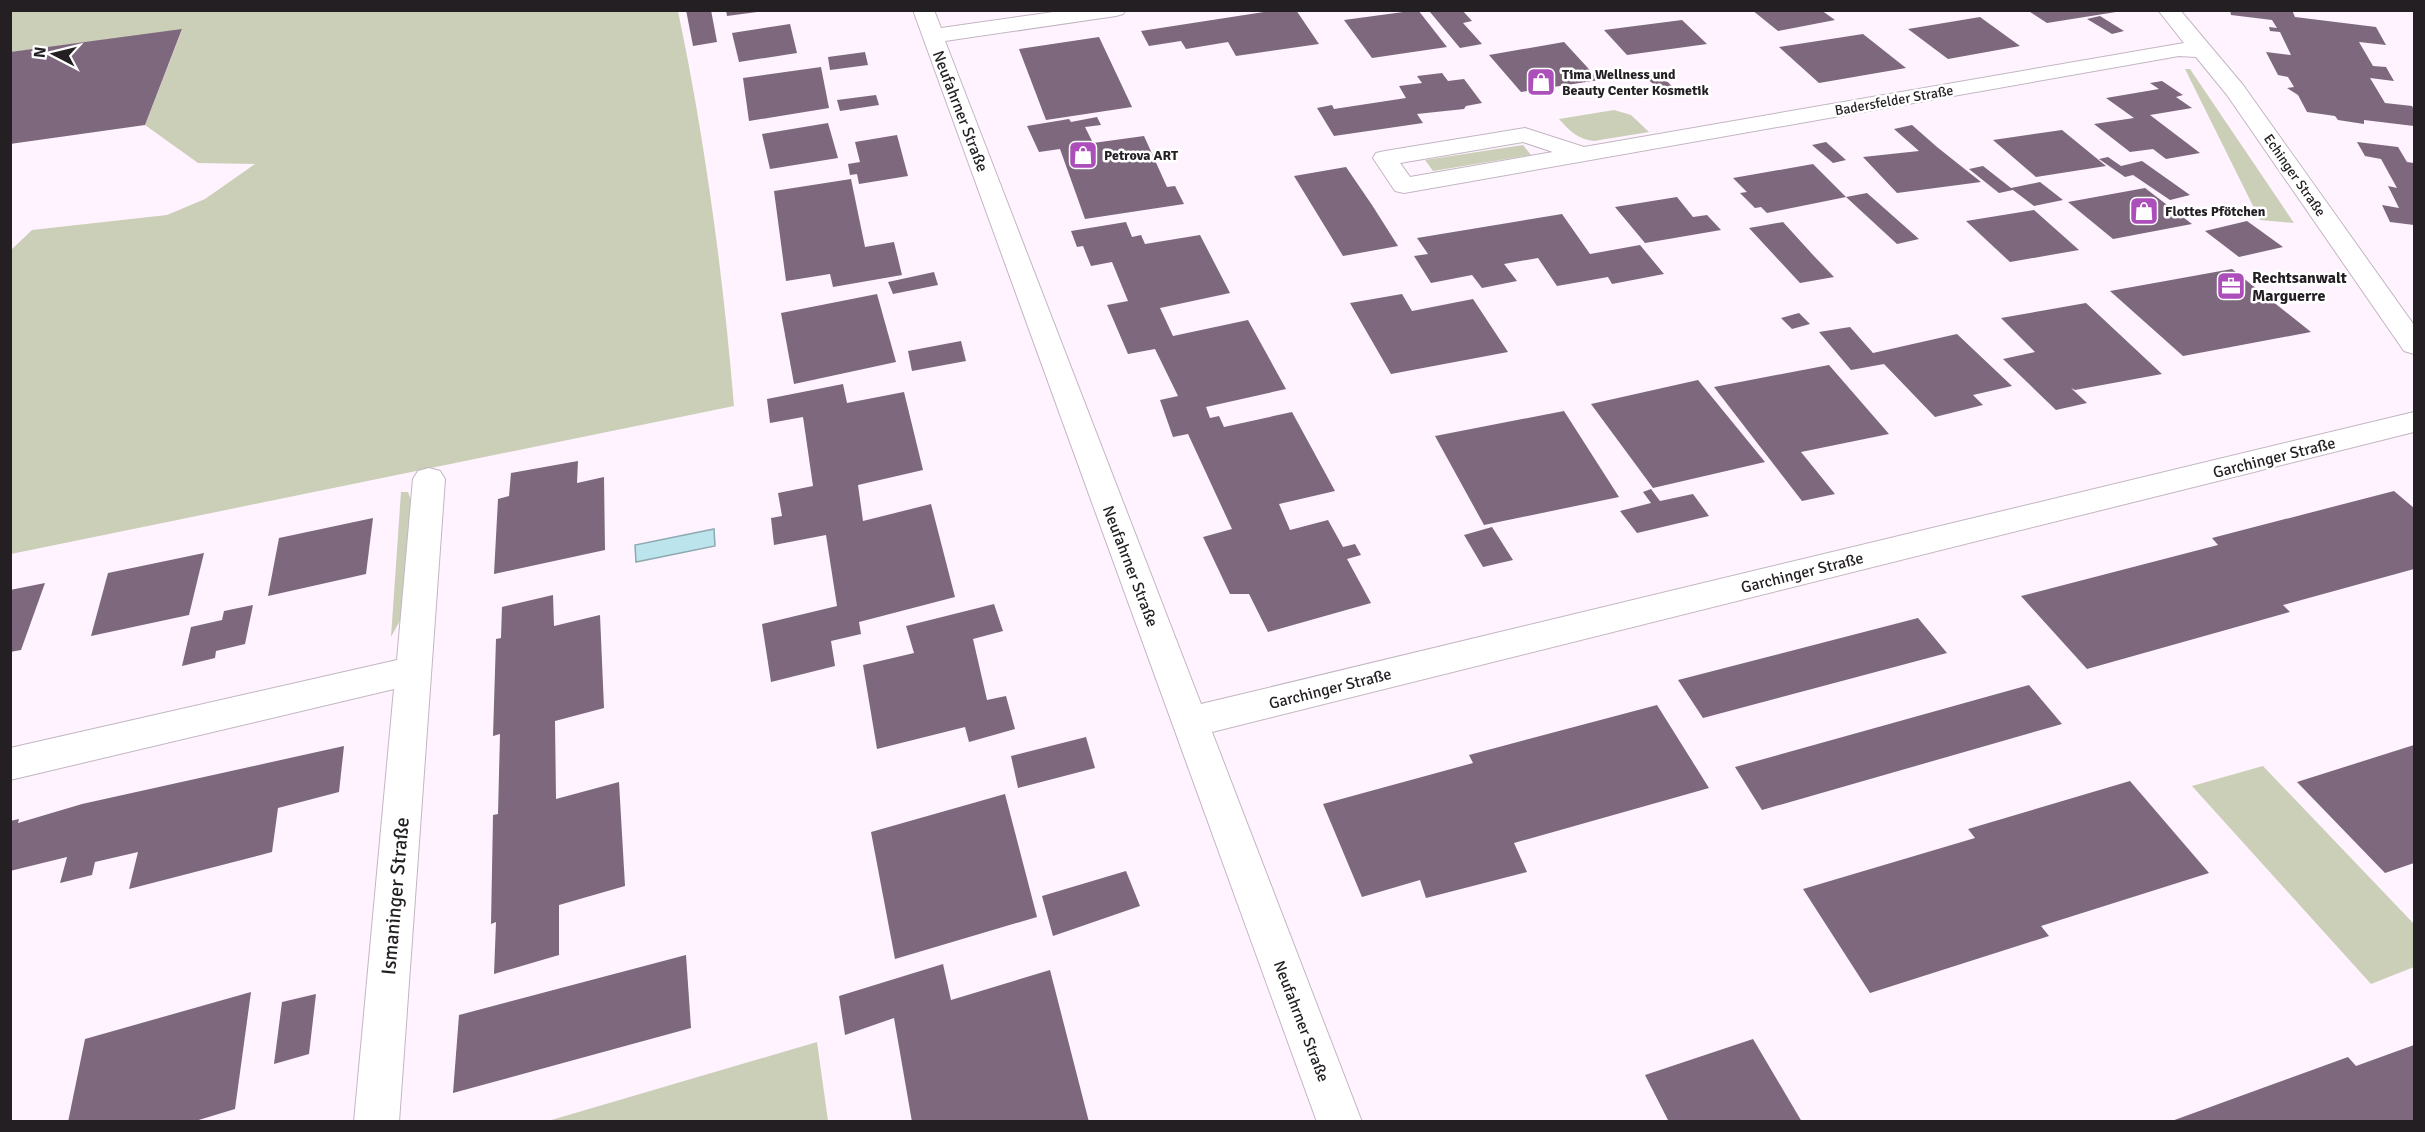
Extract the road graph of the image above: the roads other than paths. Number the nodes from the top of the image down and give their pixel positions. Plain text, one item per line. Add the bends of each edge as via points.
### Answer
1 (1116, 10) edge
2 (2168, 10) edge
3 (928, 23) edge
4 (2203, 51) junction
5 (1584, 155) junction
6 (2415, 345) edge
7 (2415, 422) edge
8 (429, 478) dead end
9 (414, 670) junction
10 (1190, 722) junction
11 (10, 764) edge
12 (376, 1122) edge
13 (1340, 1122) edge

1 - 3 street
2 - 4 street, Echinger Straße
3 - 10 street, Neufahrner Straße
4 - 5 street, Badersfelder Straße via 2179,49
4 - 6 street, Echinger Straße via 2235,90
5 - 5 street, Badersfelder Straße via 1404,186 1385,158 1526,135
7 - 10 street, Garchinger Straße
8 - 9 street, Ismaninger Straße
9 - 11 street
9 - 12 street, Ismaninger Straße
10 - 13 street, Neufahrner Straße

